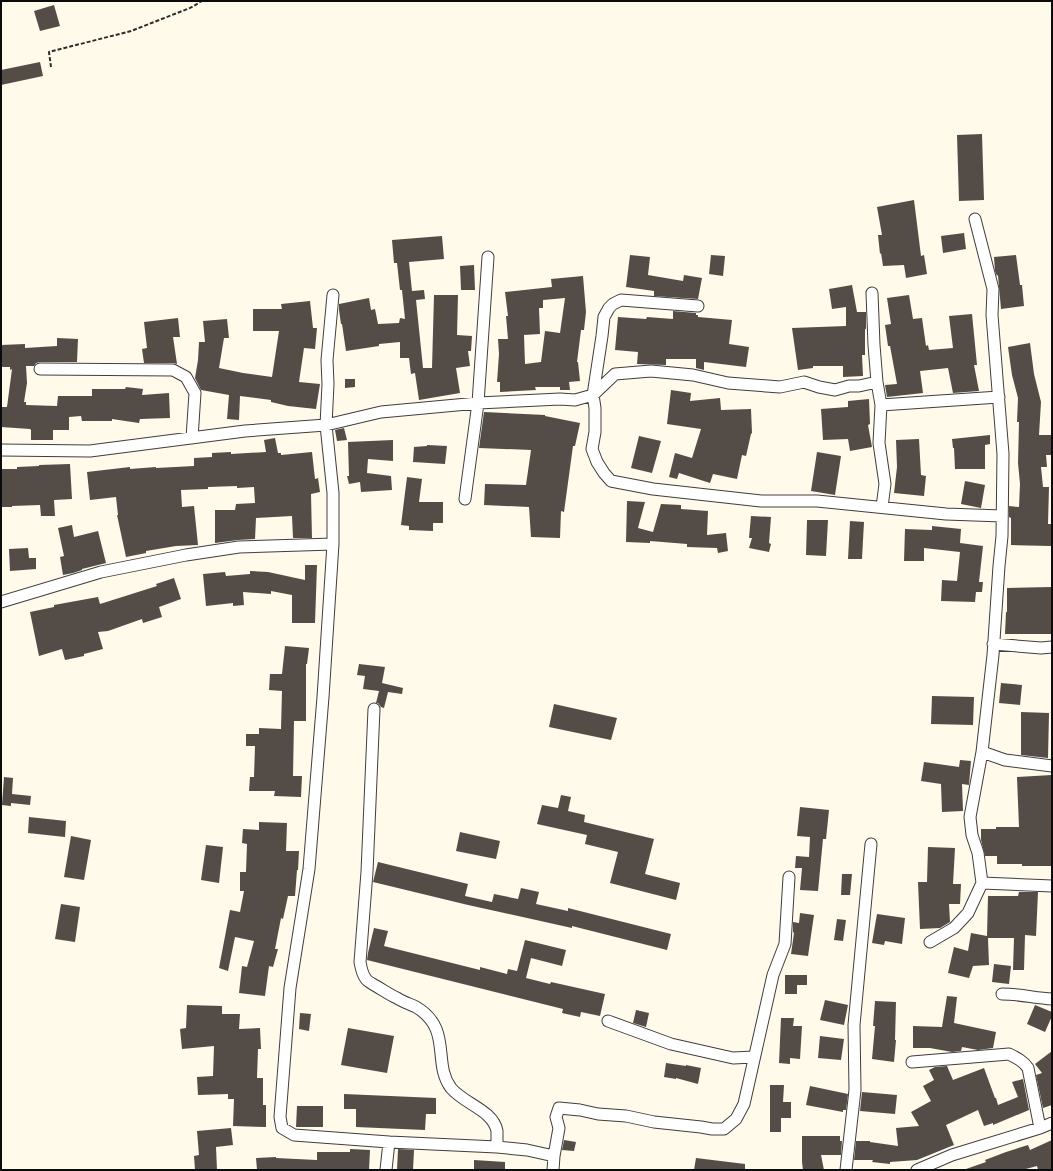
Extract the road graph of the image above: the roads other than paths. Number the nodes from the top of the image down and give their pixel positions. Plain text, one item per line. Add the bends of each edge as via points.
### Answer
1 (975, 219) dead end
2 (488, 257) dead end
3 (872, 293) dead end
4 (333, 295) dead end
5 (698, 306) dead end
6 (40, 370) dead end
7 (877, 382) junction
8 (593, 395) junction
9 (999, 397) junction
10 (478, 403) junction
11 (881, 405) junction
12 (326, 425) junction
13 (192, 438) junction
14 (1, 450) edge
15 (465, 499) dead end
16 (882, 507) junction
17 (1002, 516) junction
18 (333, 544) junction
19 (1, 602) edge
20 (993, 644) junction
21 (1052, 647) edge
22 (374, 709) dead end
23 (982, 752) junction
24 (1052, 766) edge
25 (871, 844) dead end
26 (789, 877) dead end
27 (982, 882) junction
28 (1052, 886) edge
29 (930, 942) dead end
30 (1002, 994) dead end
31 (1052, 999) edge
32 (608, 1021) dead end
33 (754, 1057) junction
34 (912, 1062) dead end
35 (1052, 1122) edge
36 (1040, 1128) junction
37 (389, 1142) junction
38 (497, 1147) junction
39 (554, 1156) junction
40 (386, 1170) edge
41 (553, 1170) edge
42 (846, 1170) edge
43 (917, 1170) edge

1 - 9 street via 993,289 992,315
2 - 10 street
3 - 7 street
4 - 12 street via 327,360
5 - 8 street via 622,300 613,304 604,317
6 - 13 street via 173,370 186,376 195,393
7 - 8 street via 835,390 804,382 780,387 728,383 693,375 651,371 615,374
7 - 11 street
8 - 10 street via 575,400 560,398
8 - 16 street via 595,432 592,449 597,462 611,481 653,489 761,501 817,501
9 - 11 street
9 - 17 street via 1003,454
10 - 12 street via 381,412
10 - 15 street
11 - 16 street via 879,443 885,484
12 - 13 street
12 - 18 street
13 - 14 street via 90,451
16 - 17 street via 946,514
17 - 20 street
18 - 19 street via 239,547 186,555 101,572
18 - 37 street via 309,869 290,988 280,1117 282,1128 294,1135
20 - 21 street
20 - 23 street
22 - 38 street via 360,962 362,972 366,980 417,1008 430,1019 440,1040 443,1069 447,1079 452,1088 493,1121 497,1131
23 - 24 street via 1005,760
23 - 27 street via 970,817
25 - 42 street via 854,1025 855,1090
26 - 33 street via 785,944 773,975
27 - 28 street
27 - 29 street via 968,913 954,928
30 - 31 street
32 - 33 street via 671,1044 733,1058
33 - 39 street via 744,1104 736,1119 724,1129 559,1108 556,1117 559,1128
34 - 36 street via 1009,1054 1016,1057 1028,1068
35 - 36 street
36 - 43 street via 952,1155
37 - 38 street
37 - 40 street
38 - 39 street
39 - 41 street

